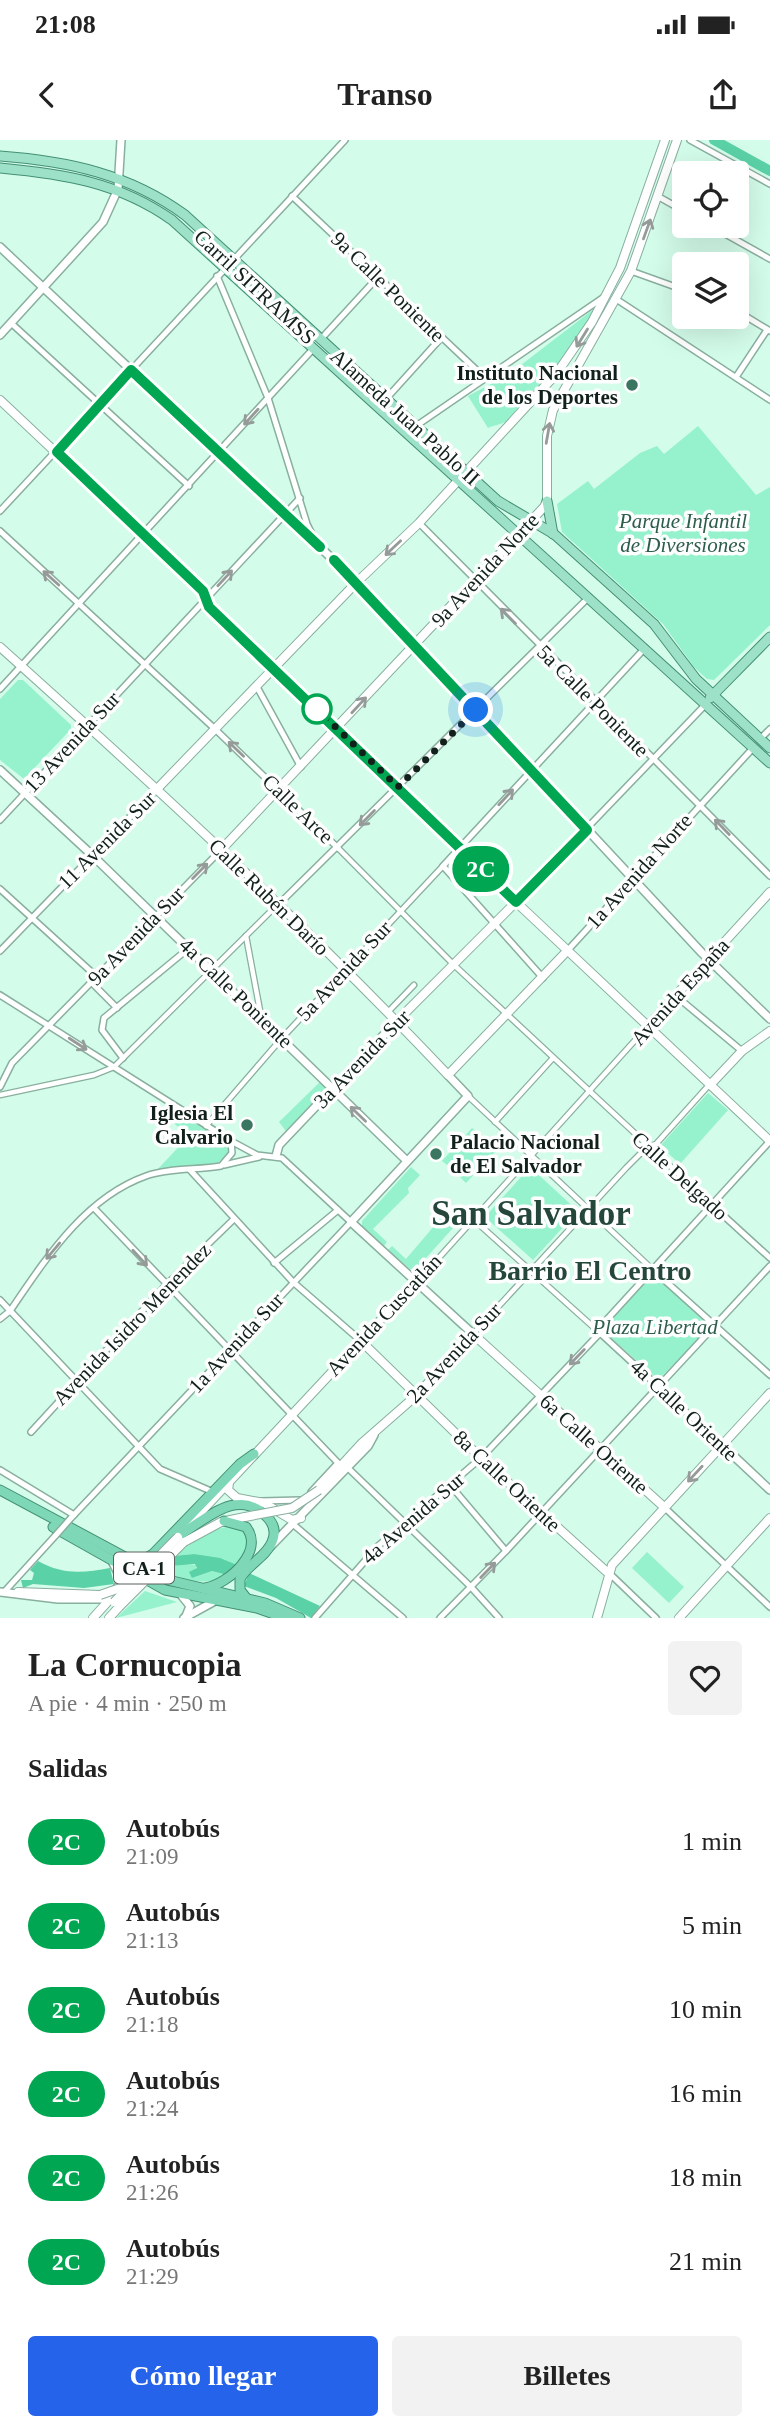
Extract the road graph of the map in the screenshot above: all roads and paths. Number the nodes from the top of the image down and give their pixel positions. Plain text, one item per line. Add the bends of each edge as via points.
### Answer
1 (121, 140) edge
2 (345, 140) edge
3 (666, 140) edge
4 (677, 140) edge
5 (690, 140) edge
6 (0, 156) edge
7 (0, 165) edge
8 (119, 183) junction
9 (770, 184) edge
10 (292, 196) junction
11 (659, 197) junction
12 (672, 204) edge
13 (732, 238) edge
14 (0, 247) edge
15 (770, 259) edge
16 (229, 263) junction
17 (631, 271) junction
18 (217, 276) junction
19 (378, 276) junction
20 (672, 286) edge
21 (43, 288) junction
22 (607, 295) junction
23 (616, 299) junction
24 (749, 318) edge
25 (11, 323) junction
26 (769, 330) edge
27 (0, 335) edge
28 (442, 338) junction
29 (321, 340) junction
30 (313, 349) junction
31 (131, 370) junction
32 (557, 373) junction
33 (736, 377) junction
34 (485, 378) junction
35 (568, 380) junction
36 (268, 398) junction
37 (534, 399) junction
38 (0, 400) edge
39 (385, 400) junction
40 (770, 400) edge
41 (100, 405) junction
42 (553, 410) junction
43 (415, 427) junction
44 (57, 452) junction
45 (219, 452) junction
46 (462, 477) junction
47 (189, 486) junction
48 (300, 498) junction
49 (547, 501) junction
50 (0, 511) edge
51 (285, 514) junction
52 (419, 523) junction
53 (527, 529) junction
54 (0, 531) edge
55 (143, 534) junction
56 (553, 534) junction
57 (320, 547) junction
58 (357, 582) junction
59 (475, 582) junction
60 (589, 597) junction
61 (207, 598) junction
62 (79, 603) junction
63 (770, 638) edge
64 (415, 644) junction
65 (0, 647) edge
66 (540, 648) junction
67 (645, 648) junction
68 (145, 664) junction
69 (21, 666) junction
70 (273, 668) junction
71 (690, 681) junction
72 (257, 687) junction
73 (0, 689) edge
74 (710, 699) junction
75 (595, 702) junction
76 (476, 710) junction
77 (88, 725) junction
78 (215, 729) junction
79 (337, 729) junction
80 (770, 729) edge
81 (757, 743) junction
82 (770, 748) edge
83 (770, 756) edge
84 (653, 760) junction
85 (770, 763) edge
86 (301, 767) junction
87 (531, 769) junction
88 (0, 770) edge
89 (398, 787) junction
90 (157, 789) junction
91 (279, 790) junction
92 (24, 793) junction
93 (699, 804) junction
94 (0, 820) edge
95 (587, 830) junction
96 (459, 847) junction
97 (338, 848) junction
98 (221, 850) junction
99 (92, 855) junction
100 (443, 866) junction
101 (770, 876) edge
102 (632, 878) junction
103 (0, 889) edge
104 (770, 892) edge
105 (516, 902) junction
106 (277, 905) junction
107 (399, 911) junction
108 (155, 916) junction
109 (30, 918) junction
110 (493, 925) junction
111 (246, 936) junction
112 (189, 948) junction
113 (568, 950) junction
114 (0, 951) edge
115 (708, 959) junction
116 (454, 965) junction
117 (212, 970) junction
118 (345, 970) junction
119 (96, 976) junction
120 (543, 978) junction
121 (91, 982) junction
122 (414, 985) dead end
123 (0, 995) edge
124 (676, 996) junction
125 (117, 1008) junction
126 (388, 1012) junction
127 (508, 1014) junction
128 (261, 1017) junction
129 (770, 1019) edge
130 (397, 1021) junction
131 (50, 1026) junction
132 (647, 1027) junction
133 (770, 1031) edge
134 (282, 1038) junction
135 (742, 1051) junction
136 (123, 1058) junction
137 (553, 1058) junction
138 (114, 1067) junction
139 (448, 1075) junction
140 (710, 1085) junction
141 (0, 1087) edge
142 (333, 1089) junction
143 (590, 1093) junction
144 (0, 1096) edge
145 (468, 1096) junction
146 (495, 1122) junction
147 (206, 1126) junction
148 (770, 1141) edge
149 (231, 1142) junction
150 (647, 1147) junction
151 (532, 1155) junction
152 (275, 1156) junction
153 (262, 1157) junction
154 (407, 1161) junction
155 (221, 1166) junction
156 (190, 1170) junction
157 (712, 1205) junction
158 (94, 1208) junction
159 (338, 1210) junction
160 (587, 1210) junction
161 (234, 1219) junction
162 (473, 1219) junction
163 (351, 1222) junction
164 (770, 1258) edge
165 (274, 1263) junction
166 (770, 1266) edge
167 (652, 1269) junction
168 (530, 1270) junction
169 (293, 1282) junction
170 (416, 1282) junction
171 (166, 1285) junction
172 (0, 1300) edge
173 (10, 1311) junction
174 (0, 1318) edge
175 (715, 1326) junction
176 (600, 1333) junction
177 (473, 1334) junction
178 (360, 1341) junction
179 (230, 1350) junction
180 (770, 1375) edge
181 (75, 1381) junction
182 (659, 1386) junction
183 (770, 1393) edge
184 (418, 1394) junction
185 (540, 1395) junction
186 (290, 1416) junction
187 (31, 1432) dead end
188 (722, 1445) junction
189 (138, 1447) junction
190 (600, 1449) junction
191 (254, 1454) junction
192 (481, 1458) junction
193 (342, 1466) junction
194 (0, 1469) edge
195 (229, 1483) junction
196 (451, 1486) junction
197 (0, 1490) edge
198 (770, 1490) edge
199 (213, 1492) junction
200 (0, 1497) edge
201 (258, 1501) junction
202 (664, 1507) junction
203 (540, 1513) junction
204 (73, 1517) junction
205 (301, 1518) junction
206 (770, 1518) edge
207 (224, 1521) junction
208 (404, 1522) junction
209 (294, 1525) junction
210 (181, 1538) junction
211 (270, 1547) junction
212 (506, 1551) junction
213 (107, 1559) junction
214 (128, 1561) junction
215 (727, 1565) junction
216 (243, 1568) junction
217 (351, 1574) junction
218 (607, 1576) junction
219 (134, 1581) junction
220 (471, 1587) junction
221 (193, 1588) junction
222 (3, 1591) edge
223 (18, 1592) junction
224 (182, 1596) junction
225 (249, 1600) junction
226 (115, 1602) junction
227 (213, 1602) junction
228 (770, 1607) edge
229 (184, 1617) edge
230 (93, 1618) edge
231 (99, 1618) edge
232 (109, 1618) edge
233 (285, 1618) edge
234 (299, 1618) edge
235 (315, 1618) edge
236 (403, 1618) edge
237 (440, 1618) edge
238 (499, 1618) edge
239 (595, 1618) edge
240 (656, 1618) edge
241 (679, 1618) edge

1 - 8 street
2 - 10 street
3 - 22 main road, 11 Avenida Sur via 635,232
4 - 11 main road
5 - 9 street
6 - 8 main road, Alameda Juan Pablo II via 72,164
7 - 8 main road, Alameda Juan Pablo II
8 - 16 main road, Alameda Juan Pablo II
8 - 21 street via 103,222
10 - 16 street
10 - 19 street, 9a Calle Poniente
11 - 12 street
17 -> 11 main road
13 - 15 street
14 - 21 street
16 - 18 street
16 - 29 main road, Alameda Juan Pablo II
16 - 30 main road, Alameda Juan Pablo II
16 - 46 main road, Carril SITRAMSS
17 - 20 street
17 - 23 main road
18 - 31 street
18 - 36 street
19 - 28 street, 9a Calle Poniente
19 - 29 street
21 - 25 street
21 - 31 street
22 -> 32 main road, 11 Avenida Sur
22 - 34 street
23 - 33 street
23 - 35 main road
24 - 26 street
25 - 27 street
25 - 41 street
26 - 33 street
28 - 34 street, 9a Calle Poniente
28 - 39 street
29 - 39 main road, Alameda Juan Pablo II
30 - 36 street
30 - 46 main road, Alameda Juan Pablo II
31 - 41 street
31 - 45 street
32 - 35 main road via 559,383
32 - 37 main road, 11 Avenida Sur
33 - 40 street
34 - 43 street
35 - 42 main road
36 -> 45 street
36 - 48 street
37 - 42 main road via 546,400
37 - 46 main road, 11 Avenida Sur
38 - 44 main road
39 - 43 main road, Alameda Juan Pablo II
41 - 44 street
41 - 47 street
49 -> 42 main road via 547,436
43 - 46 main road, Alameda Juan Pablo II
44 - 50 street
44 - 55 main road
45 - 47 street
45 - 51 street
46 - 52 main road, 11 Avenida Sur
46 - 53 main road, Alameda Juan Pablo II
46 - 53 main road, Carril SITRAMSS
46 - 53 main road, Alameda Juan Pablo II via 508,509
47 - 55 street
48 - 51 street, 13 Avenida Sur
48 - 57 street
49 - 53 main road, 9a Avenida Norte
49 - 56 main road
51 - 57 street
61 -> 51 street, 13 Avenida Sur
52 -> 58 main road, 11 Avenida Sur
52 - 59 street, 5a Calle Poniente
53 - 56 main road, Alameda Juan Pablo II
53 - 59 main road, 9a Avenida Norte
53 - 60 main road, Alameda Juan Pablo II
53 - 71 main road, Carril SITRAMSS
53 - 71 main road, Carril SITRAMSS via 559,544 655,631
62 -> 54 street, Calle Arce
55 - 61 main road
55 - 62 street
56 - 74 main road, Alameda Juan Pablo II via 660,630
57 - 58 street
58 - 64 street
58 - 70 main road, 11 Avenida Sur
59 - 64 main road, 9a Avenida Norte
66 -> 59 street, 5a Calle Poniente
60 - 66 street
60 - 67 main road, Alameda Juan Pablo II
61 - 68 street, 13 Avenida Sur
61 - 70 main road via 209,607
62 - 68 street, Calle Arce
62 - 69 street
63 - 74 main road
64 - 76 street
79 -> 64 main road, 9a Avenida Norte
65 - 69 main road, Calle Rubén Darío
66 - 75 street, 5a Calle Poniente
66 - 76 street
67 - 74 main road, Alameda Juan Pablo II
67 - 75 street
68 - 77 street, 13 Avenida Sur
68 - 78 street, Calle Arce
69 - 73 street
69 - 77 main road, Calle Rubén Darío
70 - 72 main road, 11 Avenida Sur
70 - 79 main road
71 - 74 main road, Carril SITRAMSS
72 - 78 main road, 11 Avenida Sur
72 - 86 street
74 - 81 main road, Alameda Juan Pablo II
74 - 84 street
75 - 84 street, 5a Calle Poniente
75 - 87 street
76 - 87 street
76 - 89 street
77 - 90 main road, Calle Rubén Darío
77 - 92 street, 13 Avenida Sur
78 - 90 main road, 11 Avenida Sur
91 -> 78 street, Calle Arce
79 - 86 main road, 9a Avenida Norte
79 - 89 main road
80 - 81 street, 1a Avenida Norte
81 - 82 main road, Alameda Juan Pablo II
81 - 83 main road
81 - 85 main road, Alameda Juan Pablo II
81 - 93 street, 1a Avenida Norte
84 - 93 street, 5a Calle Poniente
84 - 95 street
86 - 91 main road, 9a Avenida Norte
87 - 95 street
96 -> 87 street
88 - 92 street, 4a Calle Poniente
89 - 96 main road
89 -> 97 street
90 - 98 main road, Calle Rubén Darío
90 - 99 street, 11 Avenida Sur
91 - 97 street, Calle Arce
91 - 98 main road, 9a Avenida Sur
92 - 94 street, 13 Avenida Sur
92 - 99 street, 4a Calle Poniente
101 -> 93 street, 5a Calle Poniente
93 - 102 street, 1a Avenida Norte
95 - 102 street
95 - 105 street
96 - 100 street
96 - 105 main road
97 - 106 street
97 - 107 street, Calle Arce
98 - 106 main road, Calle Rubén Darío
108 -> 98 street, 9a Avenida Sur
99 - 108 street, 4a Calle Poniente
99 - 109 street, 11 Avenida Sur
100 - 107 street, 5a Avenida Sur
100 - 110 street
102 - 113 street, 1a Avenida Norte
102 - 115 street
103 - 109 street
104 - 115 main road, Avenida España
105 - 110 main road, 3a Avenida Sur
105 - 113 main road
106 - 111 street
106 - 118 main road, Calle Rubén Darío
107 - 116 street, Calle Arce
107 - 118 street, 5a Avenida Sur
108 - 112 street, 4a Calle Poniente
108 - 119 street, 9a Avenida Sur
109 - 114 street, 11 Avenida Sur
109 - 119 street
110 - 116 main road, 3a Avenida Sur
110 - 120 street
111 - 117 street
111 - 128 street
112 - 117 street, 4a Calle Poniente
112 - 125 street
113 - 120 main road, 1a Avenida Norte
113 - 132 main road
115 - 124 main road, Avenida España
115 - 129 street
116 - 127 street, Calle Arce
116 - 130 main road, 3a Avenida Sur
117 - 128 street, 4a Calle Poniente
117 - 136 street
118 - 126 main road, Calle Rubén Darío
118 - 134 street, 5a Avenida Sur
119 - 121 street, 9a Avenida Sur
120 - 127 main road, 1a Avenida Norte
121 - 125 street
121 - 131 street, 9a Avenida Sur
122 - 126 street
123 - 131 street
124 - 132 main road, Avenida España
124 - 135 street
125 - 136 street via 104,1018 102,1030
126 - 130 main road, Calle Rubén Darío
127 - 137 street, Calle Arce
127 - 139 main road
128 - 134 street, 4a Calle Poniente
130 - 139 main road, Calle Rubén Darío
130 - 142 street, 3a Avenida Sur
131 -> 138 street
131 - 141 street, 9a Avenida Sur via 12,1063
132 - 140 main road
132 - 143 street, Avenida España
133 - 135 main road
134 - 142 street, 4a Calle Poniente
134 - 147 street, 5a Avenida Sur
135 - 140 main road
136 - 138 street
137 - 143 street, Calle Arce
137 - 146 street
138 - 144 street
138 - 147 street
139 - 145 street, Calle Rubén Darío
140 - 148 main road
140 - 150 street, 2a Avenida Sur via 656,1144
142 - 152 street, 3a Avenida Sur via 279,1145
154 -> 142 street, 4a Calle Poniente
143 - 150 street, Calle Delgado
143 - 151 street, Avenida Cuscatlán
145 - 146 street, Calle Rubén Darío
145 - 154 street, 1a Avenida Sur
146 - 151 street, Calle Rubén Darío
147 - 149 street
148 - 157 street, 4a Avenida Sur
149 - 153 street
149 - 155 street via 232,1153
150 - 157 street, Calle Delgado
150 - 160 street, 2a Avenida Sur
151 - 160 street, Calle Rubén Darío
151 - 162 street, Avenida Cuscatlán
152 - 153 street
152 - 159 street
153 - 155 street
154 - 163 street, 1a Avenida Sur
155 - 156 street
156 - 158 street via 148,1175 118,1189
156 - 161 street
157 - 164 street, Calle Delgado
157 - 167 street, 4a Avenida Sur
158 -> 171 street
158 -> 173 street via 52,1250
159 - 163 street
159 - 165 street
160 - 167 street, Calle Rubén Darío
160 - 168 street, 2a Avenida Sur
161 - 165 street
161 - 171 street, Avenida Isidro Menendez
162 - 168 street, 4a Calle Oriente
162 - 170 street, Avenida Cuscatlán
163 - 169 street, 1a Avenida Sur
163 - 170 street, 6a Calle Oriente
165 - 169 street
166 - 175 street
167 - 175 street
167 - 176 street, 4a Avenida Sur via 601,1326
168 - 176 street, 4a Calle Oriente
168 - 177 street, 2a Avenida Sur
169 - 178 street
169 - 179 street, 1a Avenida Sur
170 - 177 street, 6a Calle Oriente
170 - 178 street, Avenida Cuscatlán
171 - 179 street
171 - 181 street, Avenida Isidro Menendez
172 - 173 street
173 - 174 street
173 - 181 street
175 - 180 street
175 - 182 street
176 - 182 street, 4a Calle Oriente
176 -> 185 street, 4a Avenida Sur
177 - 184 main road, 2a Avenida Sur
177 - 185 main road, 6a Calle Oriente
178 - 184 main road, 8a Calle Oriente
178 - 186 main road, Avenida Cuscatlán
179 - 186 street
179 - 189 street, 1a Avenida Sur
181 - 187 street, Avenida Isidro Menendez
181 - 189 street
182 - 188 street, 4a Calle Oriente
182 - 190 street
183 - 188 main road
184 - 192 main road, 8a Calle Oriente
184 - 193 main road, 2a Avenida Sur
185 - 190 main road, 6a Calle Oriente
185 - 192 street, 4a Avenida Sur
186 - 191 main road, Avenida Cuscatlán
186 - 193 street
188 - 198 street, 4a Calle Oriente
188 -> 202 main road
189 - 199 street via 160,1469
189 - 204 street, 1a Avenida Sur
190 - 202 main road, 6a Calle Oriente
190 - 203 street
191 - 195 main road, Avenida Cuscatlán
191 - 199 highway
192 - 196 street, 4a Avenida Sur
192 - 203 main road, 8a Calle Oriente
193 - 201 street, 2a Avenida Sur via 301,1499
193 - 205 street, 2a Avenida Sur
193 - 207 main road, 2a Avenida Sur, bridge via 319,1490 292,1508
193 - 208 street
194 - 204 street
195 - 201 main road via 234,1497
195 - 210 main road, Avenida Cuscatlán
196 - 208 street, 4a Avenida Sur
196 - 212 street
197 - 214 highway, CA-1
199 - 214 highway via 153,1554 141,1561
200 - 213 highway, CA-1
201 - 205 main road via 289,1519
202 - 215 street, 6a Calle Oriente
202 - 218 main road
203 - 212 street
203 - 218 main road, 8a Calle Oriente
204 - 222 street, 1a Avenida Sur, bridge
205 - 209 street, 2a Avenida Sur
206 - 215 main road
207 - 210 main road, 2a Avenida Sur
207 - 216 highway via 243,1525 251,1535
208 - 217 street, 4a Avenida Sur
208 - 220 street
209 - 211 street, 2a Avenida Sur
209 - 217 street
210 - 211 highway via 222,1508 242,1504 270,1521 274,1533
210 - 219 main road, bridge
210 - 226 main road, bridge
211 - 216 highway
220 -> 212 street
213 - 224 highway, CA-1
213 - 226 street via 122,1579
214 - 221 highway, CA-1
215 - 228 street, 6a Calle Oriente
215 - 241 main road
216 - 221 highway via 214,1586
216 - 225 highway via 240,1583
217 - 235 street, 4a Avenida Sur
217 - 236 street
218 - 239 main road
218 - 240 street, 8a Calle Oriente
219 - 223 main road, bridge via 100,1595
219 - 226 main road, bridge
220 - 237 street
220 - 238 street
221 - 225 highway, CA-1
222 - 223 street
223 - 226 street
224 - 227 highway, CA-1
224 - 229 street via 190,1606
225 - 234 highway, CA-1
226 - 230 main road
226 - 231 main road
226 - 232 main road
227 - 229 street
227 - 233 highway, CA-1 via 257,1608

